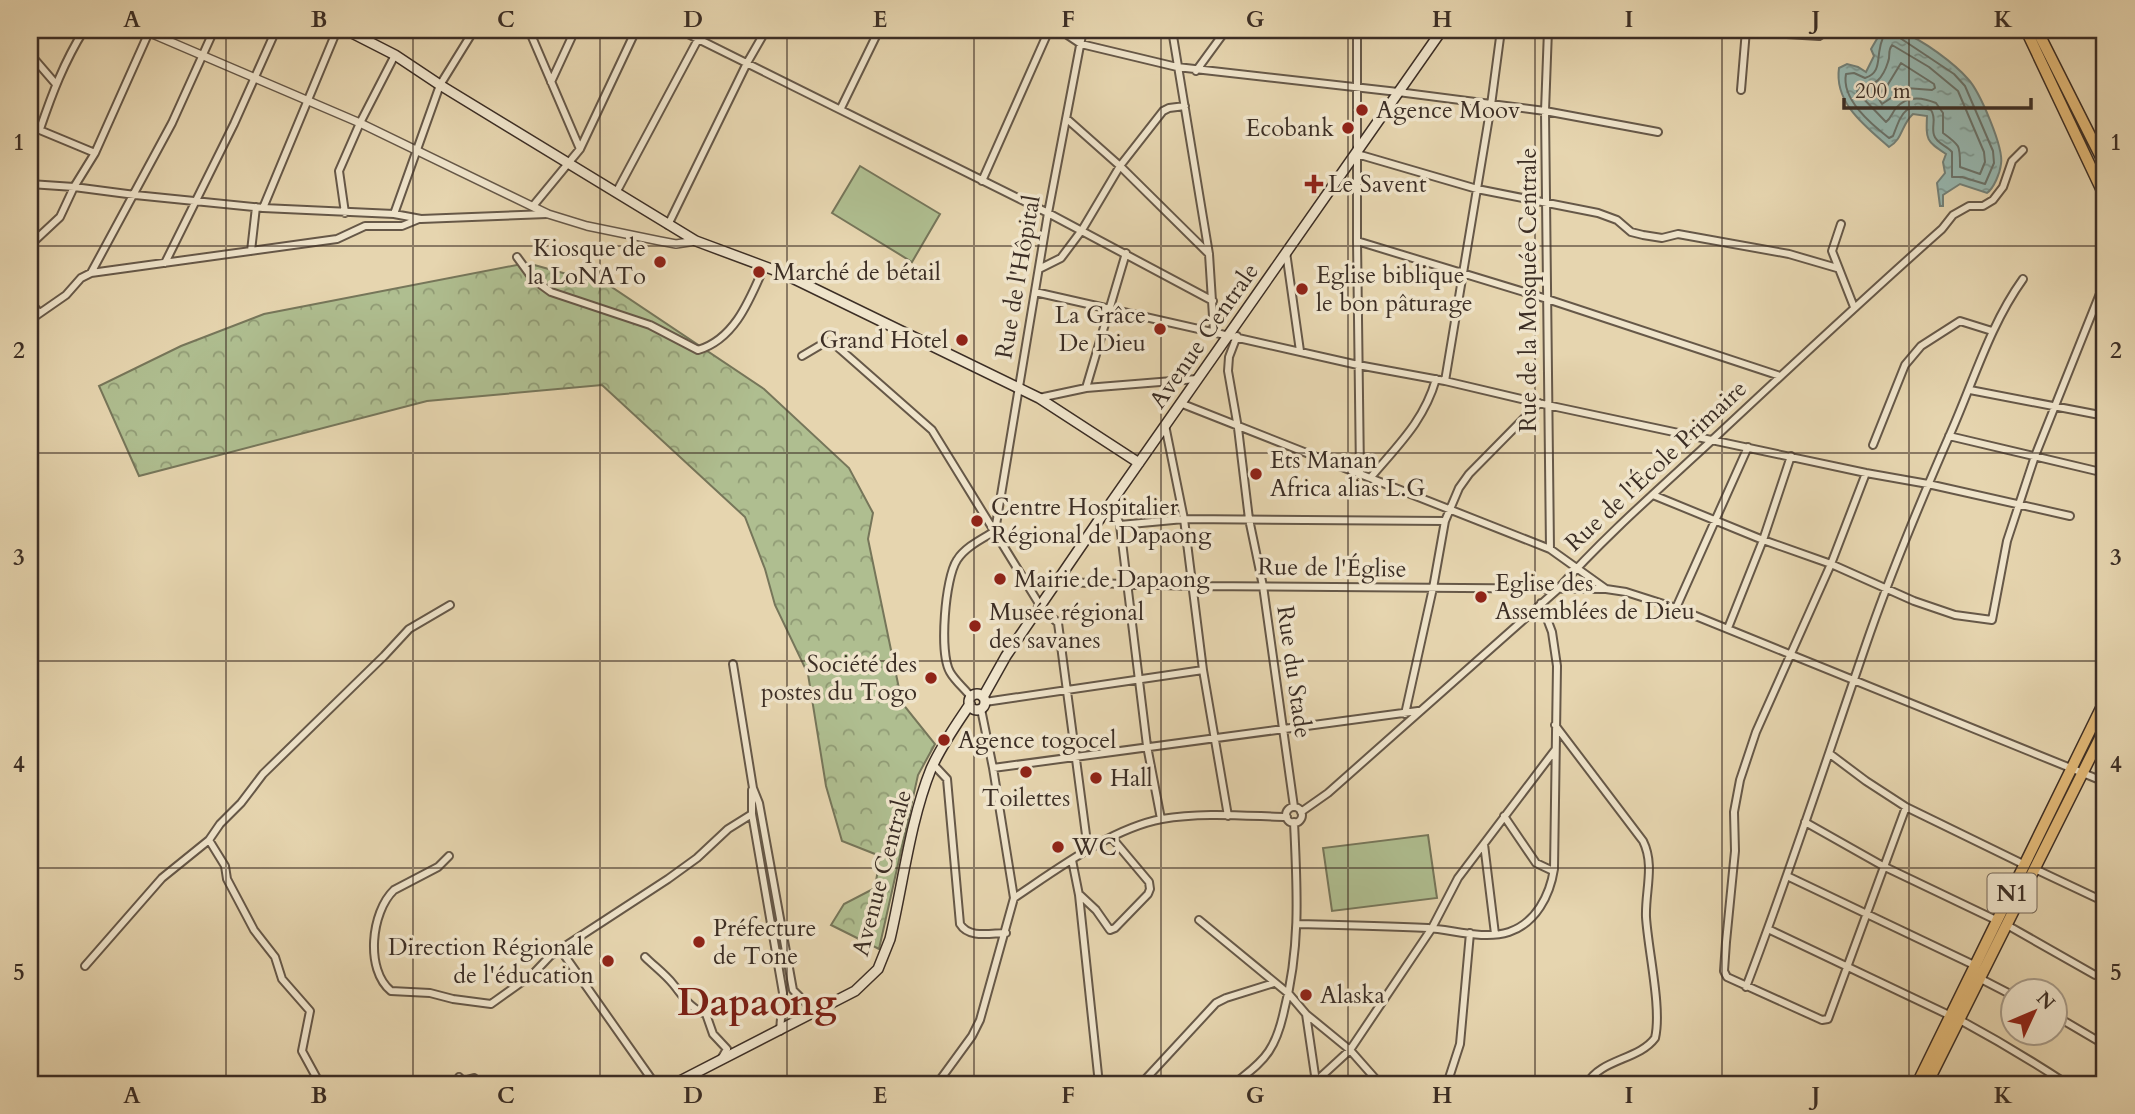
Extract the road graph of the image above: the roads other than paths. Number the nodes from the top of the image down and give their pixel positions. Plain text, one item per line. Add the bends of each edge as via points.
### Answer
1 (84, 30) edge
2 (214, 30) edge
3 (276, 30) edge
4 (337, 30) edge
5 (346, 30) edge
6 (474, 30) edge
7 (529, 30) edge
8 (575, 30) edge
9 (636, 30) edge
10 (680, 30) edge
11 (703, 30) edge
12 (766, 30) edge
13 (879, 30) edge
14 (1049, 30) edge
15 (1060, 30) edge
16 (1083, 30) edge
17 (1172, 30) edge
18 (1226, 30) edge
19 (1357, 30) edge
20 (1442, 30) edge
21 (1501, 30) edge
22 (1548, 30) edge
23 (1722, 30) edge
24 (1855, 30) edge
25 (2026, 30) edge
26 (146, 31) edge
27 (1746, 31) edge
28 (1827, 31) edge
29 (2039, 31) edge
30 (698, 39) junction
31 (1081, 44) junction
32 (30, 54) edge
33 (204, 55) junction
34 (395, 55) junction
35 (747, 63) junction
36 (1177, 67) junction
37 (1196, 71) junction
38 (255, 77) junction
39 (551, 82) junction
40 (55, 83) junction
41 (440, 85) junction
42 (1357, 88) junction
43 (1741, 90) dead end
44 (1398, 92) junction
45 (308, 103) junction
46 (1491, 105) junction
47 (1185, 106) junction
48 (841, 108) junction
49 (1545, 111) junction
50 (1067, 119) junction
51 (360, 123) junction
52 (30, 126) edge
53 (40, 129) junction
54 (1658, 132) dead end
55 (580, 149) junction
56 (2023, 150) dead end
57 (418, 152) junction
58 (1357, 152) junction
59 (95, 153) junction
60 (568, 162) junction
61 (2105, 165) edge
62 (1120, 166) junction
63 (982, 181) junction
64 (30, 184) edge
65 (74, 187) junction
66 (1477, 189) junction
67 (617, 191) junction
68 (135, 195) junction
69 (2105, 197) edge
70 (197, 201) junction
71 (1548, 201) junction
72 (533, 206) junction
73 (260, 208) junction
74 (345, 212) junction
75 (1048, 213) junction
76 (394, 214) junction
77 (548, 214) junction
78 (421, 219) junction
79 (1841, 224) dead end
80 (668, 225) junction
81 (1082, 230) junction
82 (696, 241) junction
83 (1357, 241) junction
84 (30, 245) edge
85 (251, 251) junction
86 (1285, 251) junction
87 (1126, 253) junction
88 (1209, 254) junction
89 (517, 257) dead end
90 (165, 263) junction
91 (764, 267) junction
92 (1837, 268) junction
93 (1039, 269) junction
94 (1462, 272) junction
95 (91, 273) junction
96 (2023, 279) dead end
97 (2101, 291) dead end
98 (1035, 292) junction
99 (1547, 299) junction
100 (30, 301) edge
101 (1213, 301) junction
102 (1854, 307) junction
103 (1109, 309) junction
104 (38, 313) junction
105 (30, 320) edge
106 (1992, 331) junction
107 (1214, 332) junction
108 (1232, 335) junction
109 (1300, 351) junction
110 (802, 356) dead end
111 (1358, 365) junction
112 (1780, 376) junction
113 (1197, 379) junction
114 (1436, 379) junction
115 (1445, 380) junction
116 (1018, 388) junction
117 (1086, 388) junction
118 (1970, 390) junction
119 (1039, 398) junction
120 (1180, 403) junction
121 (1539, 403) junction
122 (1547, 405) junction
123 (2054, 407) junction
124 (2105, 416) edge
125 (1166, 425) junction
126 (1238, 428) junction
127 (1949, 436) junction
128 (1713, 439) junction
129 (1873, 444) dead end
130 (1748, 447) junction
131 (2035, 456) junction
132 (1791, 457) junction
133 (1139, 463) junction
134 (1360, 473) junction
135 (1866, 473) junction
136 (2105, 473) edge
137 (1371, 477) junction
138 (1928, 484) junction
139 (1653, 495) junction
140 (1112, 503) junction
141 (2020, 504) junction
142 (1450, 511) junction
143 (2070, 516) dead end
144 (1184, 519) junction
145 (1249, 519) junction
146 (1445, 522) junction
147 (1716, 522) junction
148 (1120, 525) junction
149 (995, 531) junction
150 (1763, 540) junction
151 (1550, 549) junction
152 (1830, 564) junction
153 (1576, 569) junction
154 (1058, 582) junction
155 (1126, 585) junction
156 (1194, 586) junction
157 (1263, 586) junction
158 (1433, 588) junction
159 (1606, 589) junction
160 (1557, 590) junction
161 (1886, 590) junction
162 (1541, 603) junction
163 (450, 605) dead end
164 (1041, 607) junction
165 (1676, 608) junction
166 (1728, 628) junction
167 (1790, 652) junction
168 (733, 664) dead end
169 (1203, 670) junction
170 (1138, 679) junction
171 (1854, 679) junction
172 (1067, 690) junction
173 (2105, 700) edge
174 (977, 702) junction
175 (1419, 711) junction
176 (1405, 714) junction
177 (1555, 725) junction
178 (2105, 728) edge
179 (1281, 729) junction
180 (1215, 737) junction
181 (1147, 746) junction
182 (1555, 750) junction
183 (1830, 754) junction
184 (1076, 758) junction
185 (933, 764) junction
186 (993, 768) junction
187 (2073, 770) junction
188 (2083, 773) junction
189 (2105, 782) edge
190 (753, 788) junction
191 (1294, 807) junction
192 (1906, 807) junction
193 (1301, 812) junction
194 (752, 814) junction
195 (1228, 816) junction
196 (1504, 816) junction
197 (1287, 817) junction
198 (1161, 819) junction
199 (1294, 822) junction
200 (1805, 822) junction
201 (1112, 838) junction
202 (209, 840) junction
203 (1484, 844) junction
204 (767, 848) junction
205 (758, 849) junction
206 (1088, 850) junction
207 (449, 856) dead end
208 (1072, 860) junction
209 (2025, 865) junction
210 (1883, 866) junction
211 (2035, 869) junction
212 (1553, 871) junction
213 (1787, 876) junction
214 (1079, 895) junction
215 (1014, 898) junction
216 (2105, 902) edge
217 (1866, 913) junction
218 (1199, 920) dead end
219 (2003, 923) junction
220 (1298, 924) junction
221 (1432, 928) junction
222 (1768, 929) junction
223 (1006, 933) junction
224 (1470, 933) junction
225 (1495, 934) junction
226 (561, 949) junction
227 (645, 957) dead end
228 (85, 966) dead end
229 (1976, 966) junction
230 (1848, 968) junction
231 (2105, 972) edge
232 (1981, 979) junction
233 (1274, 983) junction
234 (1746, 987) junction
235 (1998, 988) edge
236 (1289, 994) junction
237 (816, 1013) junction
238 (1306, 1014) junction
239 (1955, 1018) junction
240 (2068, 1023) edge
241 (780, 1031) junction
242 (2105, 1045) edge
243 (1350, 1050) junction
244 (719, 1062) junction
245 (459, 1077) dead end
246 (1315, 1083) edge
247 (320, 1084) edge
248 (481, 1084) edge
249 (655, 1084) edge
250 (674, 1084) edge
251 (937, 1084) edge
252 (1099, 1084) edge
253 (1141, 1084) edge
254 (1234, 1084) edge
255 (1380, 1084) edge
256 (1447, 1084) edge
257 (1587, 1084) edge
258 (1920, 1084) edge
259 (2067, 1084) edge

1 - 40 street
2 - 33 street
3 - 38 street
4 - 45 street
5 - 34 main road
6 - 41 street
7 - 39 street
8 - 39 street
9 - 55 street
10 - 30 street
11 - 30 street
12 - 35 street
13 - 48 street
14 - 63 street
15 - 31 street
16 - 31 street, Rue de l'Hôpital
17 - 36 street
18 - 37 street
19 - 42 street
20 - 44 main road, Avenue Centrale
21 - 46 street
22 - 49 street, Rue de la Mosquée Centrale
23 - 27 street
24 - 28 street
25 - 69 highway
26 - 33 street
26 - 59 street
27 - 28 street via 1819,36
27 - 43 street
29 - 61 highway
30 - 35 street
30 - 67 street
31 - 36 street
31 - 50 street, Rue de l'Hôpital
32 - 40 street
33 - 38 street
33 - 68 street
34 - 41 main road
34 - 51 street
35 - 48 street
35 - 80 street
36 - 37 street
36 - 47 street
37 - 42 street
38 - 45 street
38 - 70 street
39 - 55 street
40 - 53 street
41 - 57 street
41 - 60 main road
42 - 44 street
42 - 58 street
44 - 46 street
44 - 58 main road, Avenue Centrale
45 - 51 street
45 - 73 street
46 - 49 street
46 - 66 street
47 - 62 street via 1163,111
47 - 88 street
48 - 63 street
49 - 54 street
49 - 71 street, Rue de la Mosquée Centrale
50 - 62 street
50 - 75 street, Rue de l'Hôpital
51 - 57 street
51 - 74 street via 339,171
52 - 53 street
53 - 59 street
55 - 60 street
56 - 102 street, Rue de l'École Primaire via 1993,200 1953,215
57 - 72 street
57 - 76 street
58 - 66 street
58 - 83 street
58 - 86 main road, Avenue Centrale
59 - 65 street
60 - 67 main road
60 - 72 street
62 - 81 street
62 - 88 street
63 - 75 street
64 - 65 street
65 - 68 street
65 - 84 street via 61,217
66 - 71 street
66 - 94 street
67 - 80 main road
68 - 70 street
68 - 95 street
70 - 73 street
70 - 90 street
71 - 92 street via 1603,214 1643,235 1662,239 1678,234
71 - 99 street, Rue de la Mosquée Centrale
72 - 77 street
73 - 74 street
73 - 85 street
74 - 76 street
75 - 81 street
75 - 93 street, Rue de l'Hôpital
76 - 78 street
77 - 78 street
77 - 82 street via 668,243
78 - 85 street via 402,226 365,226 337,239
79 - 92 street via 1832,248
80 - 82 main road
81 - 87 street
81 - 93 street via 1061,258
82 - 91 main road
83 - 94 street
83 - 111 street
85 - 90 street
86 - 108 main road, Avenue Centrale
86 - 109 street
87 - 101 street
87 - 103 street
88 - 101 street
89 - 91 street via 533,279 551,292 650,325 698,350 710,346 737,321
90 - 95 street
91 - 116 main road
92 - 102 street
93 - 98 street, Rue de l'Hôpital
94 - 99 street
94 - 115 street
95 - 104 street
96 - 106 street
97 - 123 street
98 - 103 street
98 - 116 street, Rue de l'Hôpital
99 - 112 street
99 - 122 street, Rue de la Mosquée Centrale
100 - 104 street
101 - 107 street
102 - 112 street, Rue de l'École Primaire
103 - 107 street
103 - 117 street
104 - 105 street
106 - 118 street
106 - 129 street via 1960,321 1920,346 1905,365
107 - 108 street
108 - 109 street
108 - 113 main road, Avenue Centrale
108 - 126 street, Rue du Stade via 1228,371
109 - 111 street
110 - 149 street via 832,342 926,423
111 - 114 street
111 - 134 street
112 - 128 street, Rue de l'École Primaire
113 - 117 street
113 - 120 main road, Avenue Centrale
114 - 115 street
114 - 137 street via 1420,418
115 - 121 street
116 - 119 main road
116 - 149 street, Rue de l'Hôpital
117 - 119 street
118 - 123 street
118 - 127 street
119 - 133 main road
120 - 125 main road, Avenue Centrale
120 - 126 street
121 - 122 street
121 - 142 street via 1469,474
122 - 128 street
122 - 151 street, Rue de la Mosquée Centrale
123 - 124 street
123 - 131 street
125 - 133 main road, Avenue Centrale
125 - 144 street
126 - 134 street
126 - 145 street, Rue du Stade
127 - 131 street
127 - 138 street
128 - 130 street
128 - 139 street, Rue de l'École Primaire
130 - 132 street
130 - 147 street
131 - 136 street
131 - 141 street
132 - 135 street
132 - 150 street
133 - 140 main road, Avenue Centrale
134 - 137 street
135 - 138 street
135 - 152 street
137 - 142 street
138 - 141 street
138 - 161 street
139 - 147 street
139 - 153 street, Rue de l'École Primaire
140 - 148 street
140 - 154 main road, Avenue Centrale
141 - 143 street
141 - 161 street via 2003,557 1992,620 1955,615
142 - 146 street
142 - 151 street
144 - 145 street
144 - 148 street
144 - 156 street
145 - 146 street
145 - 157 street, Rue du Stade
146 - 158 street
147 - 150 street
147 - 165 street
148 - 155 street
149 - 164 street
149 - 174 street via 957,559 945,612 949,671
150 - 152 street
150 - 166 street
151 - 153 street
152 - 161 street
152 - 167 street
153 - 159 street
153 - 160 street, Rue de l'École Primaire
154 - 155 street, Rue de l'Église
154 - 164 main road, Avenue Centrale
155 - 156 street, Rue de l'Église
155 - 170 street
156 - 157 street, Rue de l'Église
156 - 169 street
157 - 158 street, Rue de l'Église
157 - 179 street, Rue du Stade
158 - 160 street, Rue de l'Église
158 - 176 street
159 - 160 street, Rue de l'Église
159 - 165 street
160 - 162 street, Rue de l'École Primaire
161 - 171 street
162 - 175 street, Rue de l'École Primaire
162 - 177 street via 1556,654
163 - 202 street via 409,629 263,774
164 - 172 street via 1059,627
164 - 174 main road, Avenue Centrale
165 - 166 street
166 - 167 street
167 - 171 street
167 - 234 street via 1754,738 1734,812 1724,971
168 - 190 street
169 - 170 street
169 - 180 street
170 - 172 street
170 - 181 street
171 - 183 street
171 - 187 street
172 - 174 street
172 - 184 street
173 - 187 highway, N1
174 - 185 main road, Avenue Centrale via 954,727
174 - 186 street
175 - 176 street
175 - 193 street, Rue de l'École Primaire
176 - 179 street
177 - 182 street
177 - 257 street via 1643,841 1650,860 1646,915 1655,1038 1597,1072
178 - 188 highway, N1
179 - 180 street
179 - 191 street, Rue du Stade
180 - 181 street
180 - 195 street
181 - 184 street
181 - 198 street
182 - 196 street
182 - 212 street
183 - 192 street
183 - 200 street
184 - 186 street
184 - 206 street
185 - 223 street via 947,779 960,924 970,934
185 - 237 main road, Avenue Centrale via 885,955 866,982
186 - 215 street
187 - 188 street
187 - 209 highway, N1
188 - 189 street
188 - 211 highway, N1
190 - 194 street
190 - 204 street
191 - 193 street
191 - 197 street
192 - 209 street
192 - 210 street
193 - 199 street
194 - 205 street
194 - 226 street via 668,879
195 - 197 street
195 - 198 street
196 - 203 street
196 - 212 street via 1536,863
197 - 199 street
198 - 201 street
199 - 220 street
200 - 210 street
200 - 213 street
201 - 206 street
201 - 214 street via 1149,882 1148,894 1112,930
202 - 228 street via 162,878
202 - 247 street via 254,930 275,957 282,979 310,1011 302,1051
203 - 221 street via 1458,878
203 - 225 street
204 - 205 street
204 - 237 street via 793,990
205 - 241 street via 783,993
206 - 208 street
207 - 226 street via 438,867 394,890 384,903 375,947 377,969 386,987 491,1004
208 - 214 street
208 - 215 street
209 - 219 highway, N1
210 - 217 street
210 - 219 street
211 - 216 street
211 - 219 highway, N1
212 - 225 street via 1539,909 1517,929
213 - 217 street
213 - 222 street
214 - 252 street
215 - 223 street
217 - 229 street
217 - 230 street
218 - 233 street
219 - 229 highway, N1
219 - 231 street via 2095,975
219 - 232 highway, N1
220 - 221 street
220 - 236 street
221 - 224 street
221 - 243 street
222 - 230 street
222 - 234 street
223 - 251 street via 978,1027
224 - 225 street
224 - 256 street via 1461,1033
226 - 249 street
227 - 244 street via 686,1002 706,1014 713,1034 727,1049
229 - 239 highway, N1
230 - 234 street via 1825,1020
230 - 239 street
232 - 235 street
232 - 239 highway, N1
233 - 236 street
233 - 253 street via 1216,1003
236 - 238 street
236 - 254 street via 1272,1047
237 - 241 main road, Avenue Centrale
238 - 243 street
238 - 246 street
239 - 258 highway, N1
239 - 259 street
240 - 242 street
241 - 244 main road, Avenue Centrale
243 - 246 street
243 - 255 street
244 - 250 main road, Avenue Centrale
245 - 248 street via 463,1081 474,1078

